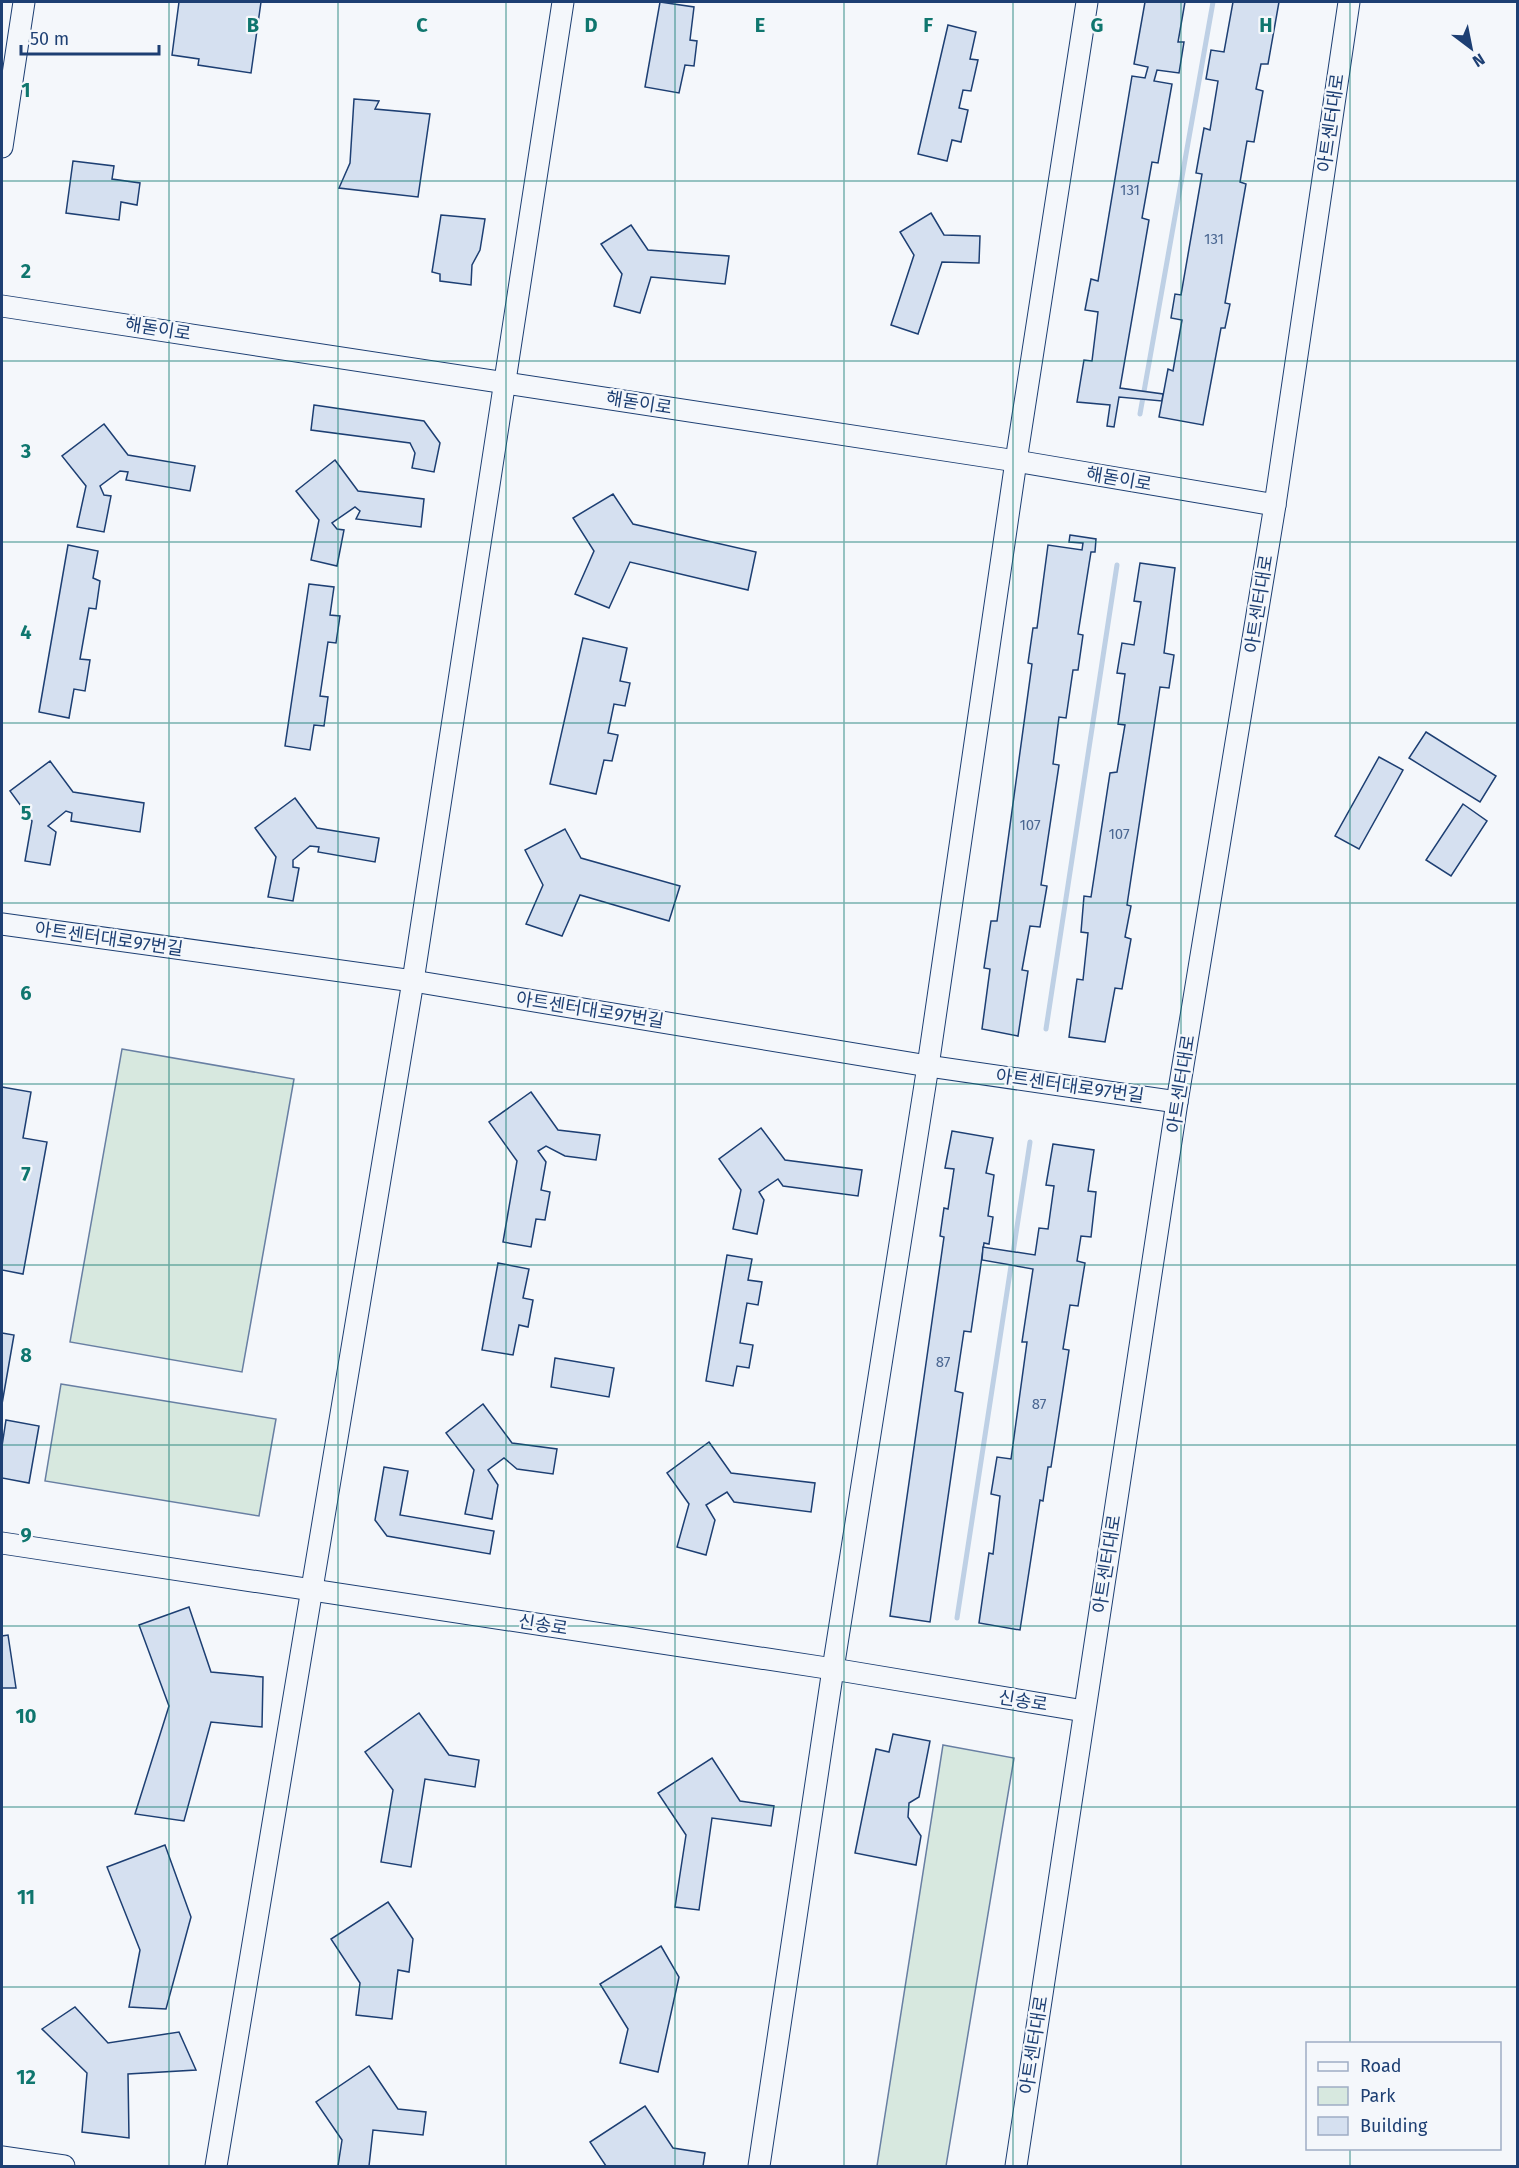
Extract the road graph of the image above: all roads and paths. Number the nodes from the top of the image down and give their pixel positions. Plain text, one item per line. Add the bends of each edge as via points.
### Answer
1 (24, 2) edge
2 (562, 2) edge
3 (1087, 2) edge
4 (1349, 2) edge
5 (2, 147) edge
6 (2, 306) edge
7 (503, 381) junction
8 (1016, 461) junction
9 (1275, 505) junction
10 (2, 924) edge
11 (413, 981) junction
12 (928, 1066) junction
13 (1178, 1102) junction
14 (2, 1543) edge
15 (313, 1590) junction
16 (833, 1670) junction
17 (1084, 1711) junction
18 (2, 2157) edge
19 (64, 2166) edge
20 (216, 2166) edge
21 (759, 2166) edge
22 (1016, 2166) edge

1 - 5 street
2 - 7 street
3 - 8 street
4 - 9 street, 아트센터대로
6 - 7 street, 해돋이로
7 - 8 street, 해돋이로
7 - 11 street
8 - 9 street, 해돋이로
8 - 12 street
9 - 13 street, 아트센터대로
10 - 11 street, 아트센터대로97번길
11 - 12 street, 아트센터대로97번길
11 - 15 street
12 - 13 street, 아트센터대로97번길
12 - 16 street
13 - 17 street, 아트센터대로
14 - 15 street, 신송로
15 - 16 street, 신송로
15 - 20 street
16 - 17 street, 신송로
16 - 21 street
17 - 22 street, 아트센터대로
18 - 19 street

